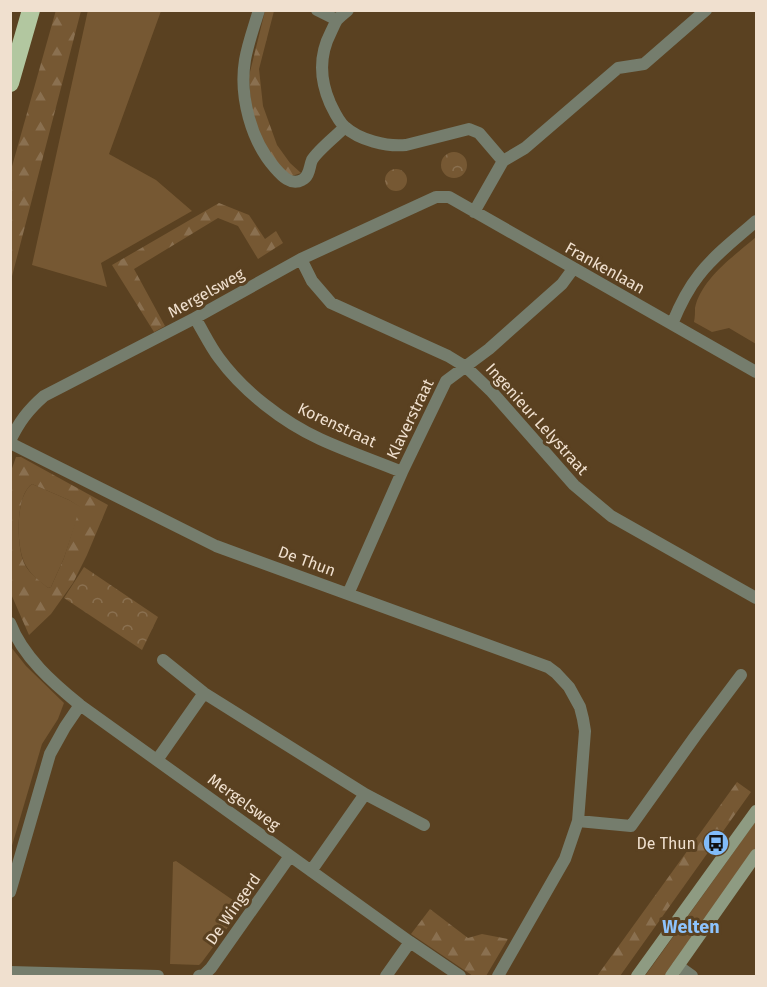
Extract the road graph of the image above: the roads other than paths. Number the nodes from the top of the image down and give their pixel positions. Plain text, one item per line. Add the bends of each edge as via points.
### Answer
1 (31, 10) edge
2 (259, 10) edge
3 (317, 10) edge
4 (348, 10) edge
5 (706, 10) edge
6 (337, 20) junction
7 (10, 83) edge
8 (345, 127) junction
9 (503, 161) junction
10 (436, 197) joint
11 (474, 212) junction
12 (756, 221) edge
13 (301, 259) junction
14 (573, 269) junction
15 (195, 318) junction
16 (672, 324) junction
17 (466, 367) junction
18 (756, 372) edge
19 (10, 442) edge
20 (402, 472) junction
21 (348, 594) junction
22 (756, 598) edge
23 (11, 629) edge
24 (163, 660) dead end
25 (741, 675) dead end
26 (204, 693) junction
27 (80, 705) junction
28 (157, 760) junction
29 (365, 794) junction
30 (756, 811) edge
31 (578, 820) junction
32 (424, 825) dead end
33 (756, 855) edge
34 (290, 856) junction
35 (311, 871) junction
36 (10, 892) edge
37 (410, 942) junction
38 (674, 971) edge
39 (10, 972) edge
40 (158, 976) edge
41 (199, 976) edge
42 (386, 976) edge
43 (460, 976) edge
44 (498, 976) edge
45 (636, 976) edge
46 (692, 976) edge

1 - 7 highway
2 - 8 street via 245,60 246,106 254,135 271,164 290,181 303,180 314,157
3 - 6 street
4 - 6 street
5 - 9 street via 644,64 618,68 525,148
6 - 8 street via 325,43 322,63 327,96
8 - 9 street via 370,141 396,146 469,129 479,133
9 - 11 street
10 - 11 street, Frankenlaan via 449,198
10 - 13 street, Mergelsweg
11 - 14 street, Frankenlaan
12 - 16 street via 700,273
13 - 15 street, Mergelsweg
13 - 17 street, Ingenieur Lelystraat via 312,281 331,303
14 - 16 street, Frankenlaan
14 - 17 street, Klaverstraat via 562,284
15 - 19 street, Mergelsweg via 44,396 29,409
15 - 20 street, Korenstraat via 219,358 273,410 320,439
16 - 18 street, Frankenlaan
17 - 20 street, Klaverstraat via 446,381
17 - 22 street, Ingenieur Lelystraat via 574,485 611,516
19 - 21 street, De Thun via 216,546
20 - 21 street, Klaverstraat
21 - 31 street, De Thun via 548,667 563,680 574,696 585,731
23 - 27 street, Mergelsweg via 35,664
24 - 26 street
25 - 31 street via 631,826
26 - 28 street
26 - 29 street
27 - 28 street, Mergelsweg
27 - 36 street via 50,754
28 - 34 street, Mergelsweg
29 - 32 street
29 - 35 street
30 - 45 street
31 - 44 street, De Thun via 565,859
33 - 38 street
34 - 35 street, Mergelsweg
34 - 41 street, De Wingerd via 211,968
35 - 37 street, Mergelsweg
37 - 42 street
37 - 43 street, Mergelsweg
38 - 46 street
39 - 40 street

